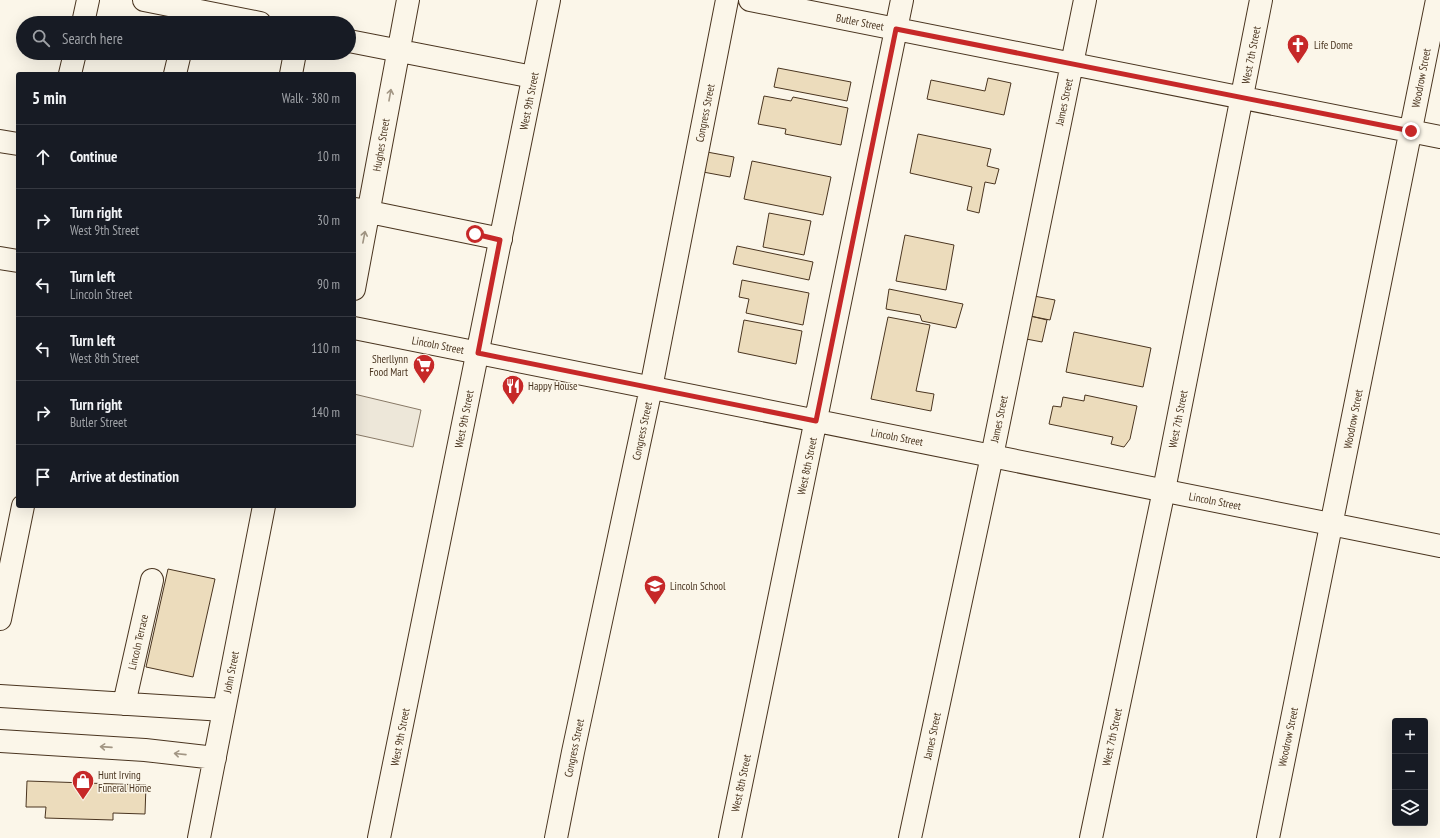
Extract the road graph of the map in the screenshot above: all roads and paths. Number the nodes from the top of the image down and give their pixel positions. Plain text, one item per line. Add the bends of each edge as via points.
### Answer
1 (88, 0) edge
2 (144, 0) edge
3 (408, 0) edge
4 (549, 0) edge
5 (727, 0) edge
6 (750, 0) edge
7 (902, 0) edge
8 (1084, 0) edge
9 (1261, 0) edge
10 (1437, 0) edge
11 (190, 11) edge
12 (85, 16) edge
13 (219, 16) edge
14 (896, 29) junction
15 (356, 42) edge
16 (399, 51) junction
17 (73, 60) edge
18 (178, 60) edge
19 (294, 60) edge
20 (1072, 64) junction
21 (70, 72) edge
22 (175, 72) edge
23 (291, 72) edge
24 (533, 78) junction
25 (1242, 98) junction
26 (1411, 131) junction
27 (1440, 137) edge
28 (0, 141) edge
29 (16, 144) edge
30 (362, 210) edge
31 (500, 240) junction
32 (0, 258) edge
33 (16, 261) edge
34 (356, 269) edge
35 (356, 328) edge
36 (478, 353) junction
37 (651, 388) junction
38 (816, 421) junction
39 (992, 456) junction
40 (1164, 490) junction
41 (23, 508) edge
42 (264, 508) edge
43 (1332, 524) junction
44 (1440, 546) edge
45 (152, 580) dead end
46 (0, 619) edge
47 (0, 696) edge
48 (124, 704) junction
49 (224, 710) junction
50 (0, 741) edge
51 (215, 758) junction
52 (199, 838) edge
53 (380, 838) edge
54 (556, 838) edge
55 (730, 838) edge
56 (910, 838) edge
57 (1090, 838) edge
58 (1268, 838) edge

1 - 12 street
2 - 11 street
3 - 16 street, Hughes Street
4 - 24 street, West 9th Street
5 - 37 street, Congress Street
6 - 14 street, Butler Street
7 - 14 street, West 8th Street
8 - 20 street, James Street
9 - 25 street, West 7th Street
10 - 26 street, Woodrow Street
11 - 13 street
14 - 20 street, Butler Street
14 - 38 street, West 8th Street
15 - 16 street
16 - 24 street
30 -> 16 street, Hughes Street
17 - 21 street
18 - 22 street
19 - 23 street
20 - 25 street, Butler Street
20 - 39 street, James Street
24 - 31 street, West 9th Street
25 - 26 street, Butler Street
25 - 40 street, West 7th Street
26 - 27 street, Butler Street
26 - 43 street, Woodrow Street
28 - 29 street
30 - 31 street
34 -> 30 street, Hughes Street
31 - 36 street, West 9th Street
32 - 33 street
35 - 36 street, Lincoln Street
36 - 37 street, Lincoln Street
36 - 53 street, West 9th Street
37 - 38 street, Lincoln Street
37 - 54 street, Congress Street
38 - 39 street, Lincoln Street
38 - 55 street, West 8th Street
39 - 40 street, Lincoln Street
39 - 56 street, James Street
40 - 43 street, Lincoln Street
40 - 57 street, West 7th Street
41 - 46 street
42 - 49 street, John Street
43 - 44 street, Lincoln Street
43 - 58 street, Woodrow Street
45 - 48 street, Lincoln Terrace
47 - 48 street
48 - 49 street
49 - 51 street, John Street
51 -> 50 street via 145,750
51 - 52 street, John Street

